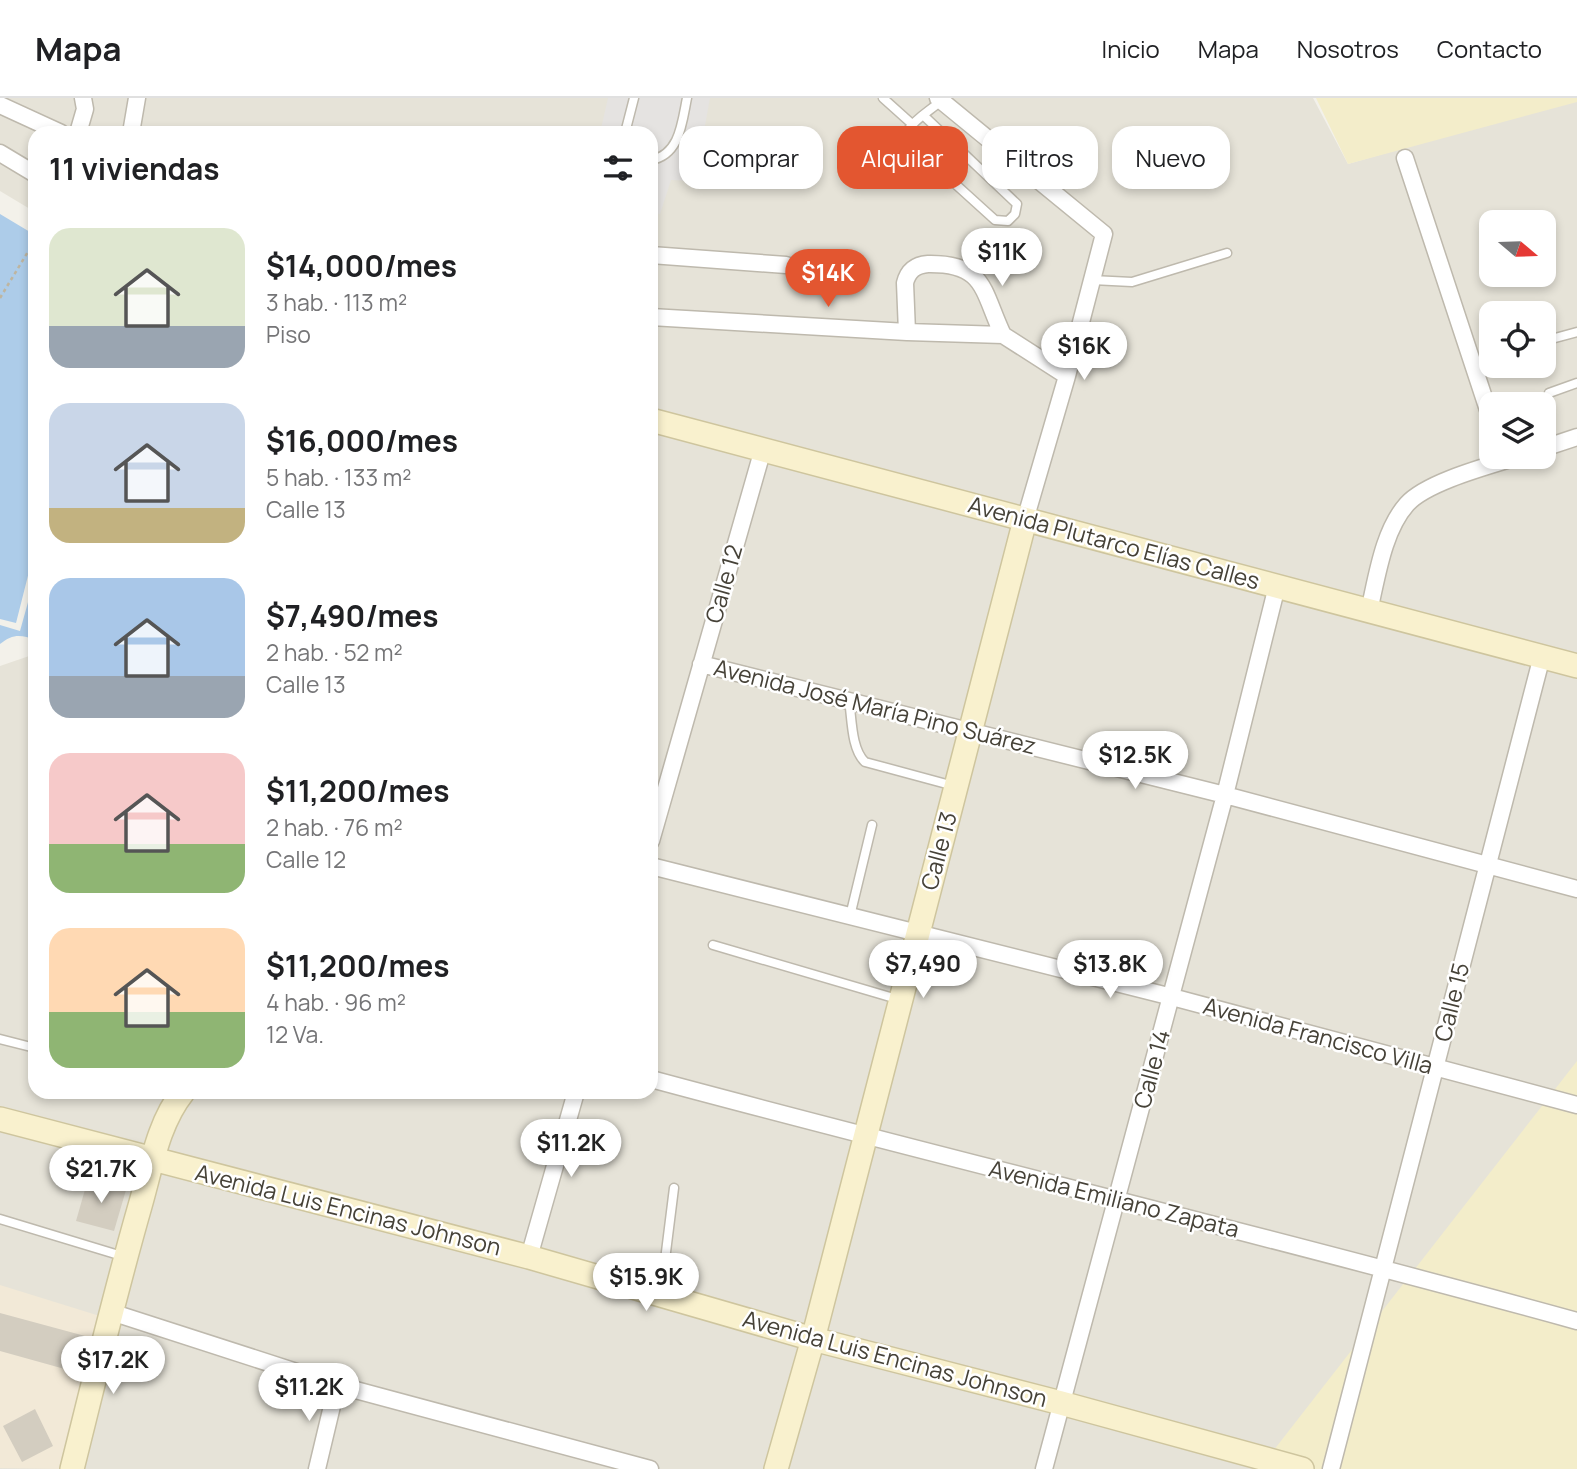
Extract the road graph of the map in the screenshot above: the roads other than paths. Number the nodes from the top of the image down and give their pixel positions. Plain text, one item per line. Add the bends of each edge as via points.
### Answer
1 (83, 98) edge
2 (137, 98) edge
3 (634, 98) edge
4 (687, 98) edge
5 (883, 98) edge
6 (941, 99) edge
7 (0, 105) edge
8 (923, 115) junction
9 (912, 124) junction
10 (46, 126) edge
11 (80, 126) edge
12 (132, 126) edge
13 (627, 126) edge
14 (0, 153) edge
15 (658, 158) edge
16 (1405, 158) dead end
17 (28, 170) edge
18 (1227, 253) dead end
19 (658, 256) edge
20 (786, 265) dead end
21 (1092, 280) junction
22 (658, 317) edge
23 (907, 332) junction
24 (1577, 332) edge
25 (1003, 335) junction
26 (1556, 338) edge
27 (1067, 376) junction
28 (1577, 383) edge
29 (1482, 392) edge
30 (1552, 392) edge
31 (658, 422) edge
32 (1577, 437) edge
33 (1556, 444) edge
34 (763, 449) junction
35 (1479, 469) edge
36 (1025, 520) junction
37 (1278, 586) junction
38 (1369, 611) junction
39 (1542, 656) junction
40 (701, 664) junction
41 (1577, 666) edge
42 (849, 700) junction
43 (971, 730) junction
44 (956, 786) junction
45 (1225, 795) junction
46 (658, 816) edge
47 (872, 825) dead end
48 (1486, 865) junction
49 (658, 868) edge
50 (1577, 889) edge
51 (850, 916) junction
52 (918, 934) junction
53 (713, 945) dead end
54 (1172, 997) junction
55 (900, 1000) junction
56 (0, 1039) edge
57 (28, 1046) edge
58 (1436, 1068) junction
59 (658, 1081) edge
60 (178, 1099) edge
61 (574, 1099) edge
62 (1577, 1105) edge
63 (0, 1119) edge
64 (864, 1136) junction
65 (153, 1160) junction
66 (674, 1188) dead end
67 (1116, 1200) junction
68 (0, 1219) edge
69 (125, 1257) junction
70 (529, 1257) junction
71 (1384, 1268) junction
72 (660, 1295) junction
73 (111, 1312) junction
74 (1577, 1321) edge
75 (813, 1339) junction
76 (337, 1385) junction
77 (1061, 1403) junction
78 (72, 1469) edge
79 (317, 1469) edge
80 (650, 1469) edge
81 (776, 1469) edge
82 (1044, 1469) edge
83 (1302, 1469) edge
84 (1331, 1469) edge

1 - 11 street
2 - 12 street
3 - 13 lane
4 - 15 lane via 679,135 673,147
5 - 9 lane
6 - 8 lane
6 - 21 street, Calle 13 via 1104,234
7 - 10 street
8 - 9 lane
8 - 9 lane via 1017,204 1016,214 1008,222 995,220 912,147 908,135
14 - 17 street
16 - 29 street
18 - 21 lane via 1132,282
19 - 20 street
21 - 27 street, Calle 13
22 - 23 street
23 - 25 street
23 - 25 street via 906,276 921,264 947,264 978,279
24 - 26 lane
25 - 27 street
27 - 36 street, Calle 13
28 - 30 lane
31 - 34 street, Avenida Plutarco Elías Calles
32 - 33 street
34 - 36 street, Avenida Plutarco Elías Calles
34 - 40 street, Calle 12
35 - 38 street via 1430,487 1408,502 1390,535
36 - 37 street, Avenida Plutarco Elías Calles
36 - 43 street, Calle 13
37 - 38 street, Avenida Plutarco Elías Calles
37 - 45 street, Calle 14
38 - 39 street, Avenida Plutarco Elías Calles
39 - 41 street, Avenida Plutarco Elías Calles
39 - 48 street, Calle 15
40 - 42 street, Avenida José María Pino Suárez
40 - 46 street, Calle 12
42 - 43 street, Avenida José María Pino Suárez
42 - 44 lane via 857,749 865,762
43 - 44 street, Calle 13
43 - 45 street, Avenida José María Pino Suárez
44 - 52 street, Calle 13
45 - 48 street, Avenida José María Pino Suárez
45 - 54 street, Calle 14
47 - 51 lane
48 - 50 street, Avenida José María Pino Suárez
48 - 58 street, Calle 15
49 - 51 street, Avenida Francisco Villa
51 - 52 street, Avenida Francisco Villa
52 - 54 street, Avenida Francisco Villa
52 - 55 street, Calle 13
53 - 55 lane
54 - 58 street, Avenida Francisco Villa
54 - 67 street, Calle 14
55 - 64 street, Calle 13
56 - 57 lane
58 - 62 street, Avenida Francisco Villa
58 - 71 street, Calle 15
59 - 64 street, Avenida Emiliano Zapata
60 - 65 street
61 - 70 street
63 - 65 street, Avenida Luis Encinas Johnson
64 - 67 street, Avenida Emiliano Zapata
64 - 75 street, Calle 13
65 - 69 street
65 - 70 street, Avenida Luis Encinas Johnson
66 - 72 lane
67 - 71 street, Avenida Emiliano Zapata
67 - 77 street, Calle 14
68 - 69 lane
69 - 73 street
70 - 72 street, Avenida Luis Encinas Johnson
71 - 74 street, Avenida Emiliano Zapata
71 - 84 street, Calle 15
72 - 75 street, Avenida Luis Encinas Johnson
73 - 76 street
73 - 78 street
75 - 77 street, Avenida Luis Encinas Johnson
75 - 81 street, Calle 13
76 - 79 street
76 - 80 street
77 - 82 street, Calle 14
77 - 83 street, Avenida Luis Encinas Johnson

